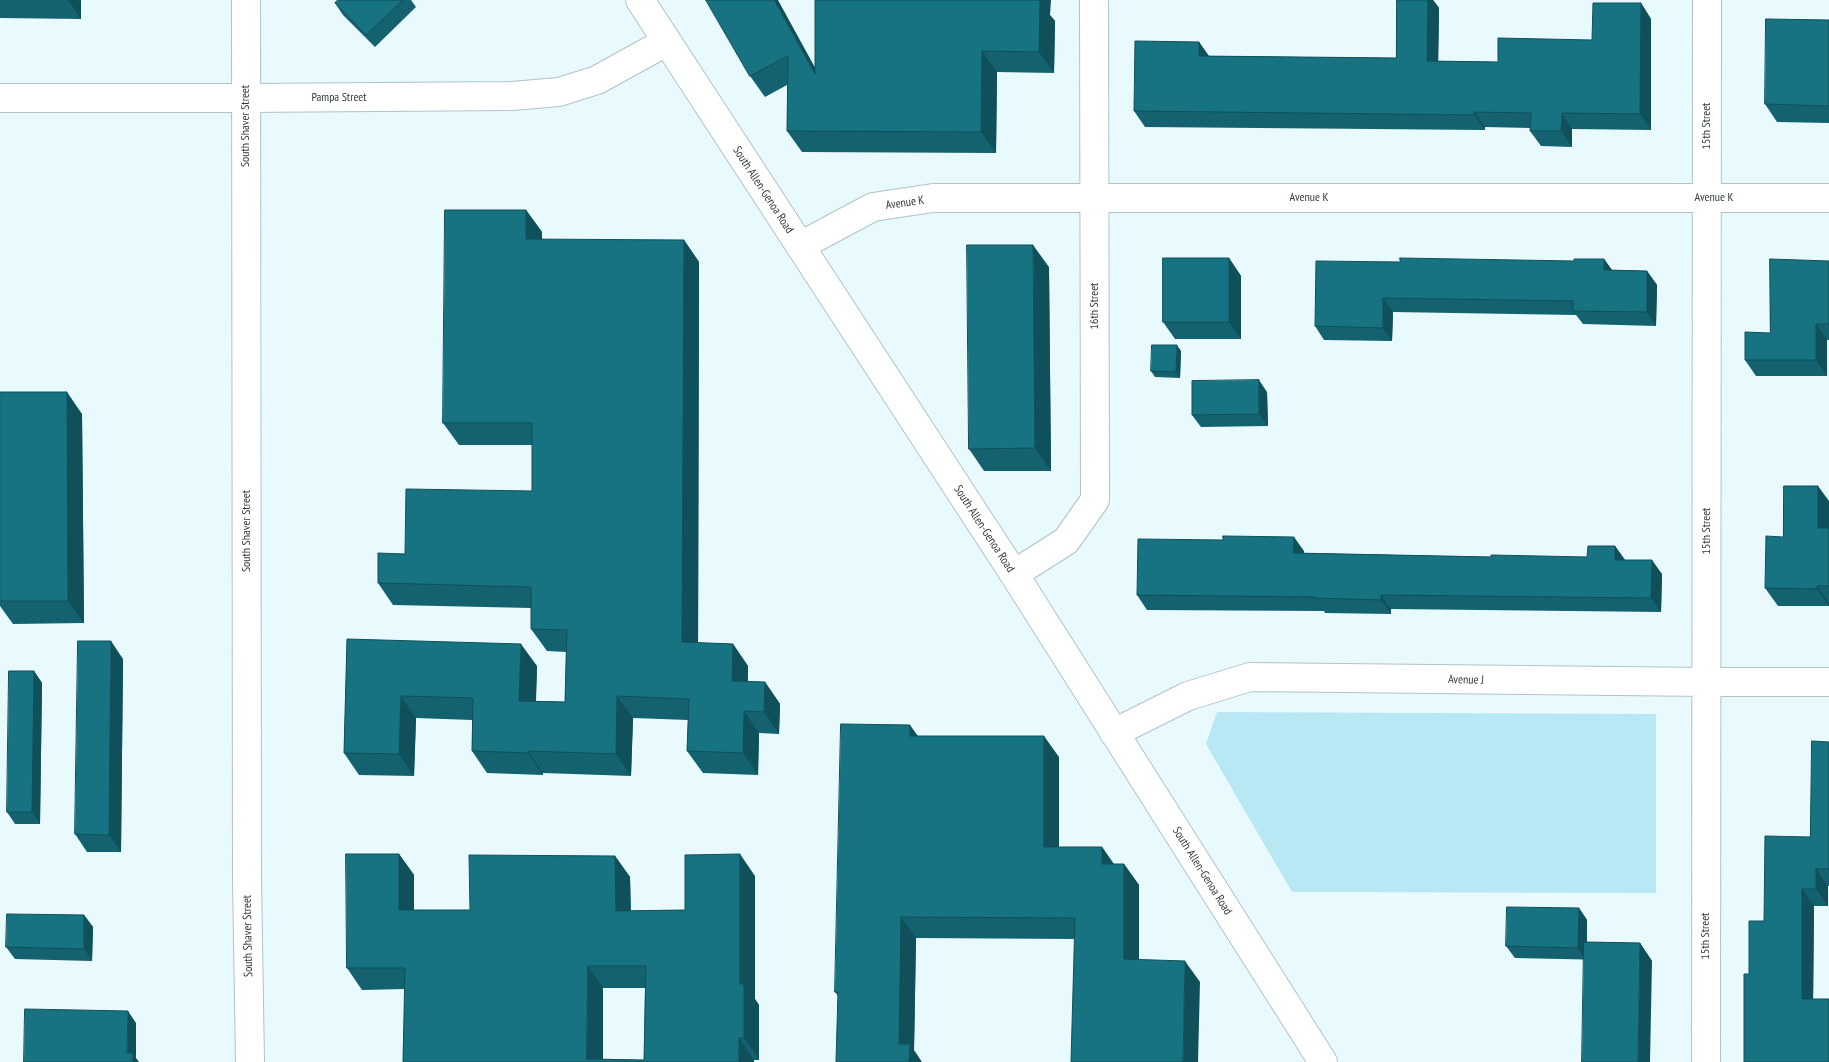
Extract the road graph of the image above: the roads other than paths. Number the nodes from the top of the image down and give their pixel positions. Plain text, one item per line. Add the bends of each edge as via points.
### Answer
1 (246, 0) edge
2 (640, 0) edge
3 (1094, 0) edge
4 (1707, 0) edge
5 (666, 42) junction
6 (0, 98) edge
7 (246, 98) junction
8 (1095, 198) junction
9 (1707, 198) junction
10 (1829, 198) edge
11 (800, 246) junction
12 (1014, 574) junction
13 (1707, 682) junction
14 (1829, 682) edge
15 (1114, 733) junction
16 (250, 1062) edge
17 (1323, 1062) edge
18 (1706, 1062) edge

1 - 7 street, South Shaver Street
2 - 5 street, South Allen-Genoa Road
3 - 8 street, 16th Street
4 - 9 street, 15th Street
5 - 7 street, Pampa Street via 597,80 559,92 503,96
5 - 11 street, South Allen-Genoa Road
6 - 7 street, Pampa Street
7 - 16 street, South Shaver Street
8 - 9 street, Avenue K
8 - 11 street, Avenue K via 933,198 872,207
8 - 12 street, 16th Street via 1095,500 1066,541
9 - 10 street, Avenue K
9 - 13 street, 15th Street
11 - 12 street, South Allen-Genoa Road
12 - 15 street, South Allen-Genoa Road
13 - 14 street, Avenue J
13 - 15 street, Avenue J via 1250,677 1188,696
13 - 18 street, 15th Street
15 - 17 street, South Allen-Genoa Road

